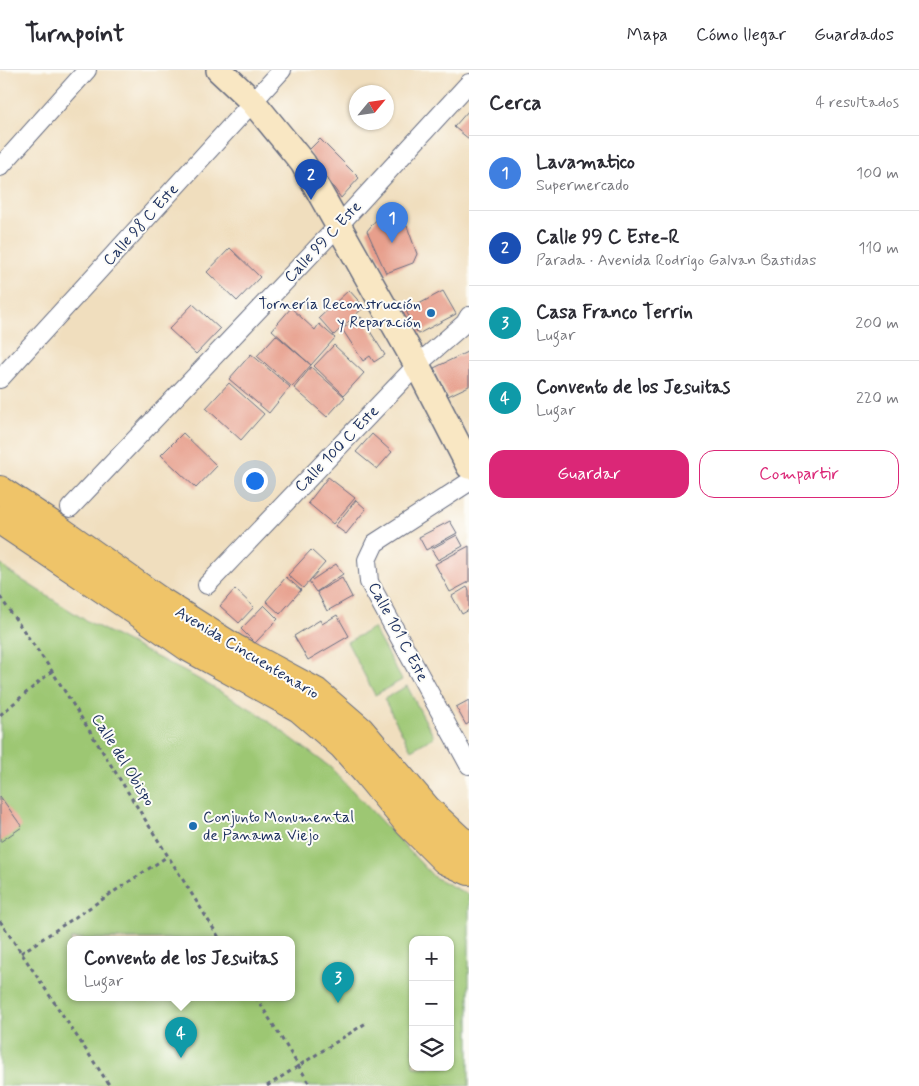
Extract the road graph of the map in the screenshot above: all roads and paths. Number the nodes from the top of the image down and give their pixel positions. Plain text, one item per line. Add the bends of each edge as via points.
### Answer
1 (87, 70) edge
2 (219, 70) edge
3 (282, 70) edge
4 (469, 83) edge
5 (253, 102) junction
6 (0, 167) edge
7 (338, 226) junction
8 (469, 316) edge
9 (417, 365) junction
10 (0, 379) edge
11 (469, 466) edge
12 (469, 482) edge
13 (0, 490) edge
14 (70, 508) dead end
15 (0, 520) edge
16 (207, 585) dead end
17 (0, 597) edge
18 (52, 671) junction
19 (0, 715) edge
20 (469, 765) edge
21 (469, 844) edge
22 (168, 856) junction
23 (469, 871) edge
24 (0, 921) edge
25 (218, 936) edge
26 (21, 953) junction
27 (258, 1001) edge
28 (366, 1023) dead end
29 (299, 1066) junction
30 (110, 1086) edge
31 (267, 1086) edge
32 (311, 1086) edge

1 - 6 street
2 - 5 street
3 - 5 street, Calle 98 C Este
4 - 7 street, Calle 99 C Este
5 - 7 street via 303,163
5 - 10 street, Calle 98 C Este
7 - 9 street
7 - 14 street, Calle 99 C Este
8 - 9 street, Calle 100 C Este
9 - 11 street
9 - 16 street, Calle 100 C Este
12 - 20 street, Calle 101 C Este via 375,543 367,560 369,582
13 - 21 main road, Avenida Cincuentenario via 157,599 234,648 316,692 360,730 427,809 460,840
15 - 23 main road, Avenida Cincuentenario via 188,647 299,708 343,746 409,824 445,860
17 - 18 path, Calle del Obispo
18 - 19 path
18 - 22 path, Calle del Obispo
22 - 25 path, Calle del Obispo
22 - 26 path
24 - 26 path
26 - 30 path
27 - 29 path
28 - 29 path
29 - 31 path
29 - 32 path

